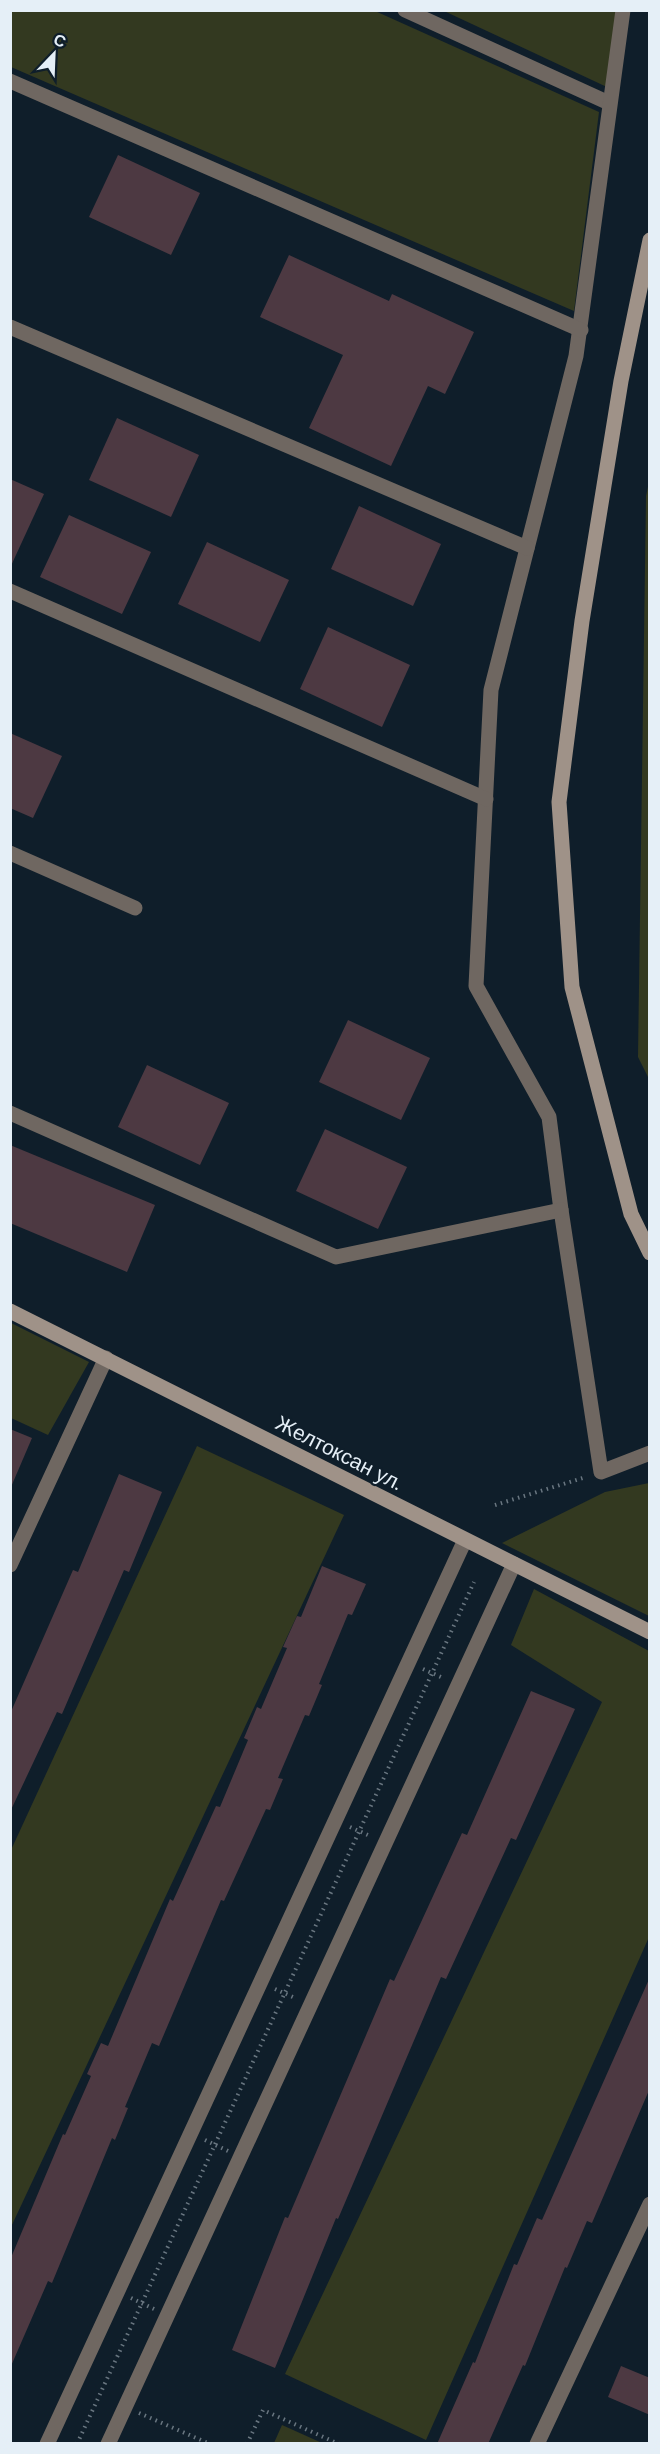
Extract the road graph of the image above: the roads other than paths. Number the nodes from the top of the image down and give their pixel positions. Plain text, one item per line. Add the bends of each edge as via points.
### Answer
1 (405, 10) edge
2 (623, 10) edge
3 (10, 81) edge
4 (609, 103) junction
5 (650, 240) edge
6 (10, 327) edge
7 (581, 330) junction
8 (527, 548) junction
9 (10, 591) edge
10 (486, 799) junction
11 (10, 853) edge
12 (135, 908) dead end
13 (10, 1113) edge
14 (561, 1210) junction
15 (650, 1253) edge
16 (10, 1311) edge
17 (106, 1358) junction
18 (650, 1453) edge
19 (465, 1539) junction
20 (514, 1564) junction
21 (10, 1565) edge
22 (650, 1632) edge
23 (650, 2204) edge
24 (47, 2444) edge
25 (108, 2444) edge
26 (537, 2444) edge

1 - 4 street
2 - 4 street
3 - 7 street
4 - 7 street
5 - 15 main road via 615,415 582,621 559,802 572,987 631,1214
6 - 8 street
7 - 8 street
8 - 10 street via 491,690
9 - 10 street
10 - 14 street via 476,986 549,1117
11 - 12 street
13 - 14 street via 336,1257
14 - 18 street via 601,1472
16 - 17 main road, Желтоксан ул.
17 - 19 main road, Желтоксан ул.
17 - 21 street
19 - 20 main road, Желтоксан ул.
19 - 24 street
20 - 22 main road, Желтоксан ул.
20 - 25 street
23 - 26 street

